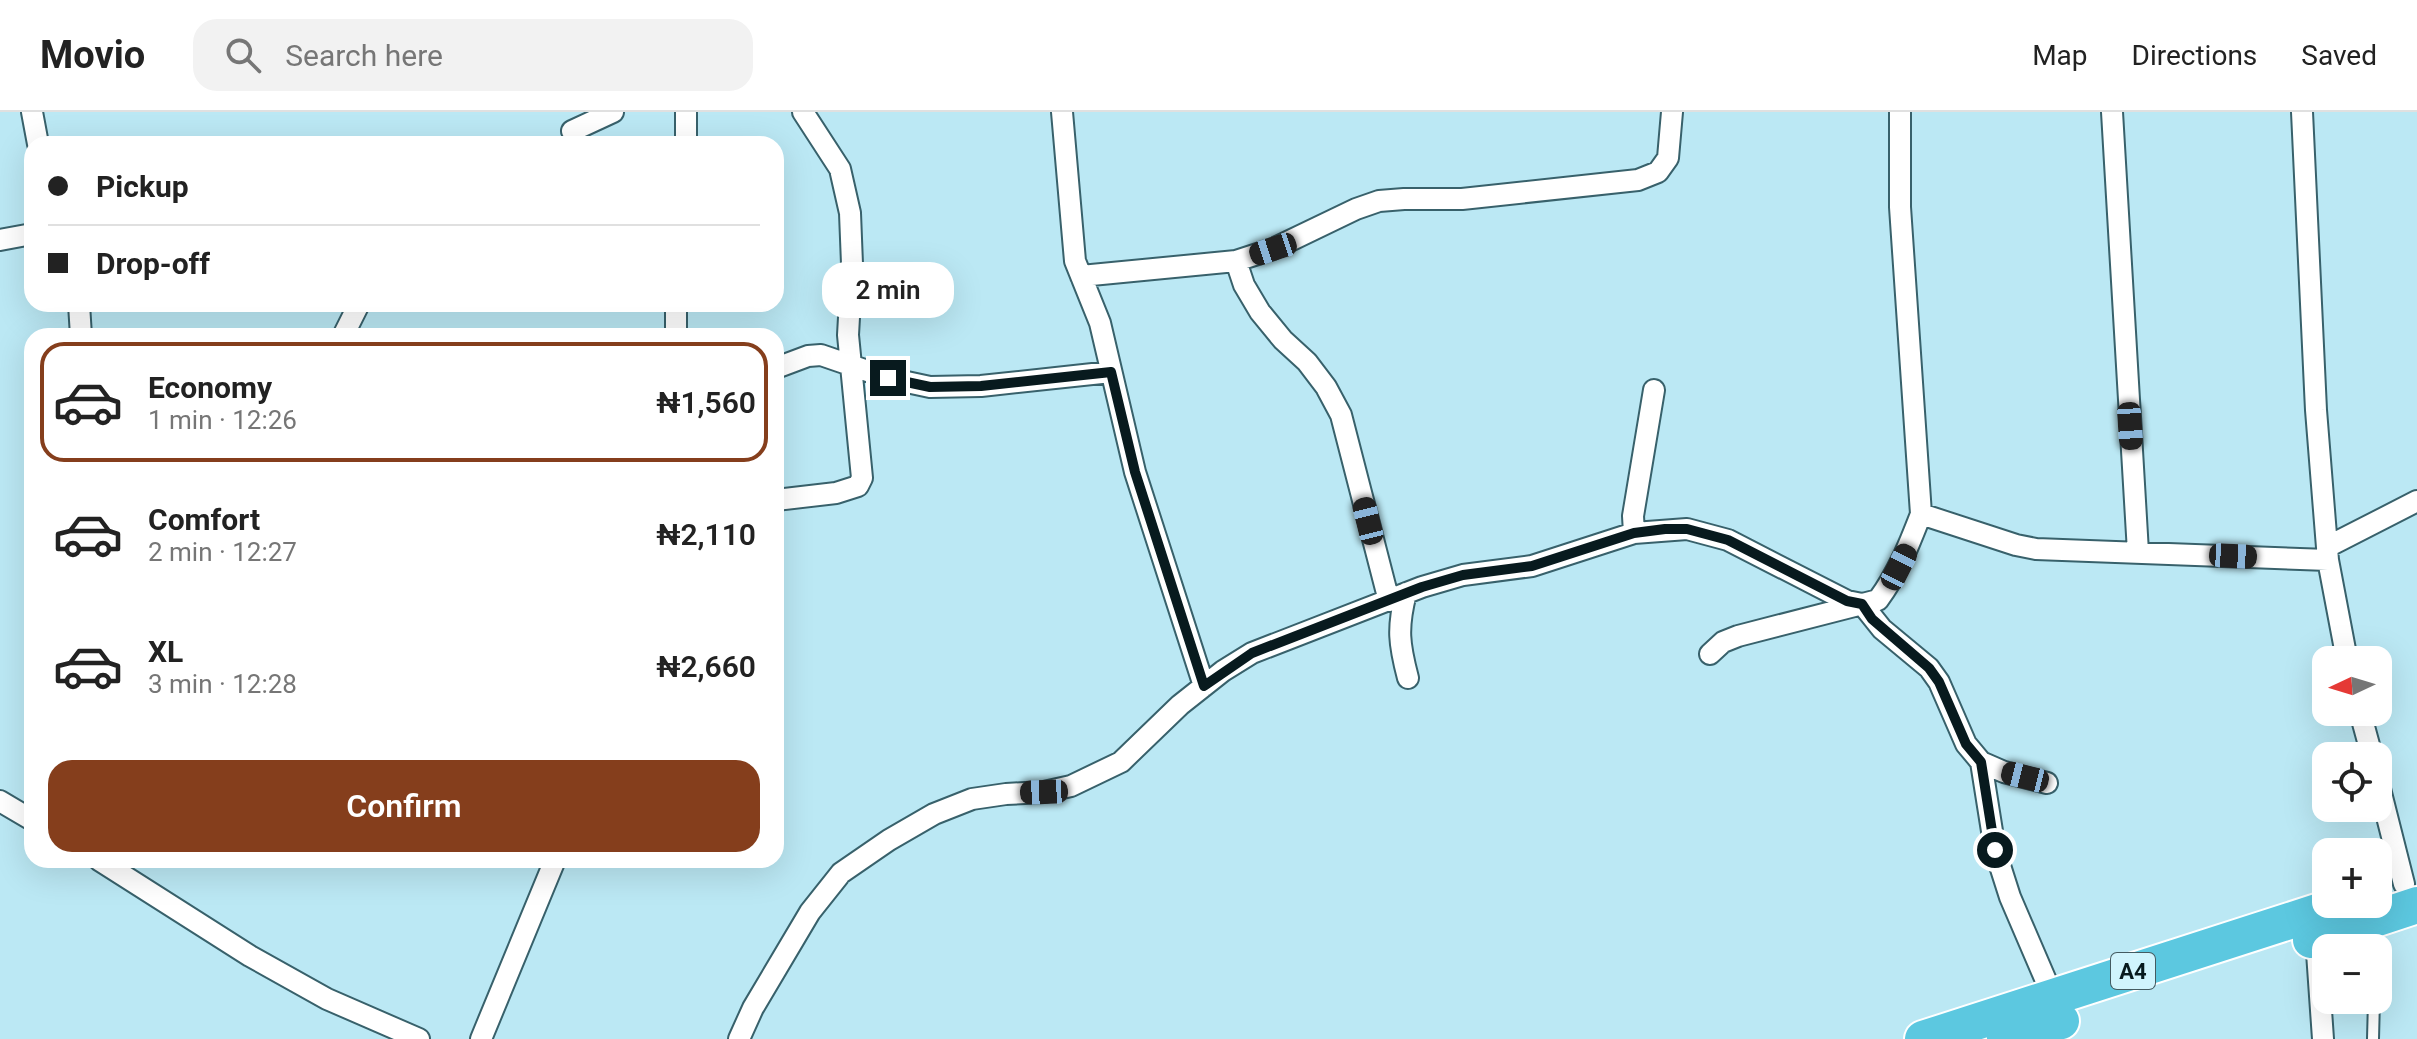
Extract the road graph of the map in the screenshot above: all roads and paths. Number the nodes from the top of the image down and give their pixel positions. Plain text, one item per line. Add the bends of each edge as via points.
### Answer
1 (32, 112) edge
2 (613, 112) edge
3 (686, 112) edge
4 (803, 112) edge
5 (1062, 112) edge
6 (1672, 112) edge
7 (1900, 112) edge
8 (2112, 112) edge
9 (2302, 112) edge
10 (572, 131) dead end
11 (36, 136) edge
12 (686, 136) edge
13 (24, 236) edge
14 (0, 240) edge
15 (1236, 261) junction
16 (1081, 276) junction
17 (784, 365) edge
18 (849, 366) junction
19 (1111, 372) junction
20 (1654, 390) dead end
21 (784, 499) edge
22 (2417, 501) edge
23 (1921, 514) junction
24 (1634, 533) junction
25 (2138, 552) junction
26 (2328, 554) junction
27 (1398, 597) junction
28 (1862, 604) junction
29 (2344, 646) edge
30 (1710, 654) dead end
31 (1408, 678) dead end
32 (1204, 686) junction
33 (1981, 762) junction
34 (2047, 783) dead end
35 (0, 801) edge
36 (24, 815) edge
37 (2383, 822) edge
38 (112, 868) edge
39 (552, 868) edge
40 (2394, 905) edge
41 (2312, 914) edge
42 (2325, 934) edge
43 (2312, 939) edge
44 (2053, 997) junction
45 (2321, 1014) edge
46 (2374, 1014) edge
47 (419, 1039) edge
48 (481, 1039) edge
49 (739, 1039) edge
50 (1923, 1039) edge
51 (2005, 1039) edge
52 (2323, 1039) edge
53 (2373, 1039) edge

1 - 11 street
2 - 10 street
3 - 12 street
4 - 18 street via 840,169 850,213
5 - 16 street via 1073,247
6 - 15 street via 1668,158 1658,172 1638,180 1462,199 1379,201
7 - 23 street via 1900,207
8 - 25 street
9 - 26 street
13 - 14 street
15 - 16 street
15 - 27 street via 1260,312 1307,362 1341,415
16 - 19 street via 1100,323
17 - 18 street via 821,355
18 - 19 street via 930,387
18 - 21 street via 862,478 858,486 836,493
19 - 32 street via 1135,472
20 - 24 street
22 - 26 street
23 - 25 street via 2036,549
23 - 28 street via 1891,582 1878,600
24 - 27 street via 1532,566 1463,575
24 - 28 street via 1687,529 1728,540
25 - 26 street
26 - 29 street
27 - 31 street via 1399,643
27 - 32 street via 1252,653
28 - 30 street via 1738,636
28 - 33 street via 1882,629 1929,668 1966,744
32 - 49 street via 1121,762 1071,786 972,799 889,840 841,873 810,912
33 - 34 street
33 - 44 street via 1995,850
35 - 36 street
37 - 40 street
38 - 47 street via 301,985
39 - 48 street
40 - 42 highway, A4
41 - 44 highway, A4
43 - 51 highway, A4
44 - 50 highway, A4
45 - 52 street
46 - 53 lane

